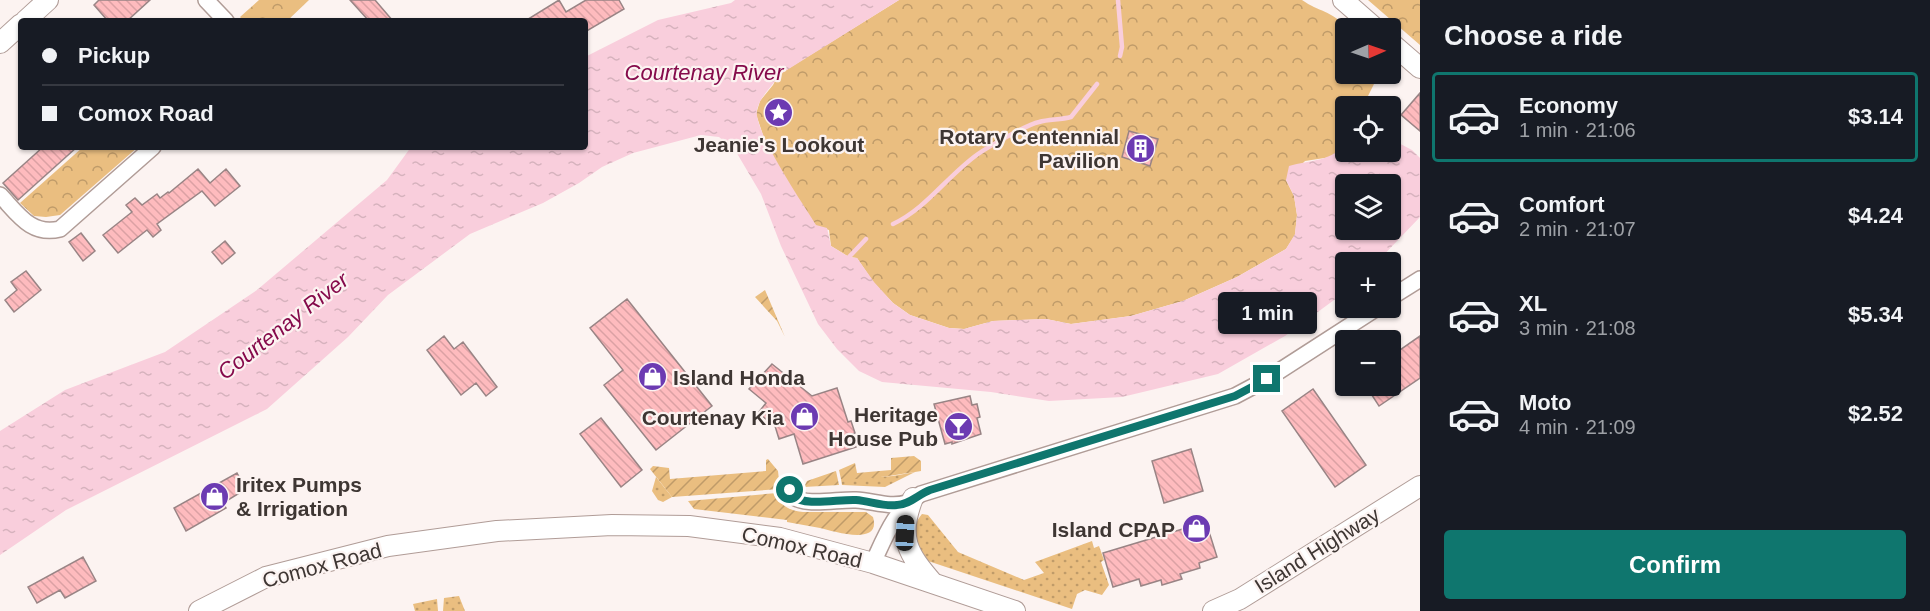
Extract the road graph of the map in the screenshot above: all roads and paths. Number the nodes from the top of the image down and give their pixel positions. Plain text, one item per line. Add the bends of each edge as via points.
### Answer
1 (48, 0) edge
2 (206, 0) edge
3 (1343, 0) edge
4 (28, 18) edge
5 (223, 18) edge
6 (1364, 18) edge
7 (18, 27) edge
8 (0, 43) edge
9 (1401, 52) edge
10 (1420, 68) edge
11 (150, 150) edge
12 (0, 195) edge
13 (1420, 279) edge
14 (1401, 291) edge
15 (1362, 318) edge
16 (1420, 486) edge
17 (790, 490) dead end
18 (910, 501) junction
19 (873, 563) junction
20 (933, 583) junction
21 (199, 611) edge
22 (1015, 611) edge
23 (1213, 611) edge

1 - 4 main road
2 - 5 street
3 - 6 main road
7 - 8 main road
9 - 10 main road
11 - 12 street via 60,229 43,231 28,224
13 - 14 street
15 - 18 street via 1235,396 930,490
16 - 23 main road, Island Highway via 1240,599
17 - 18 street via 802,502 857,500 898,506
18 - 19 street, Comox Road via 896,517
18 - 20 main road via 905,533 908,546 914,561
19 - 20 main road
19 - 21 main road, Comox Road via 780,538 689,526 612,525 497,531 388,546 266,577
20 - 22 main road

